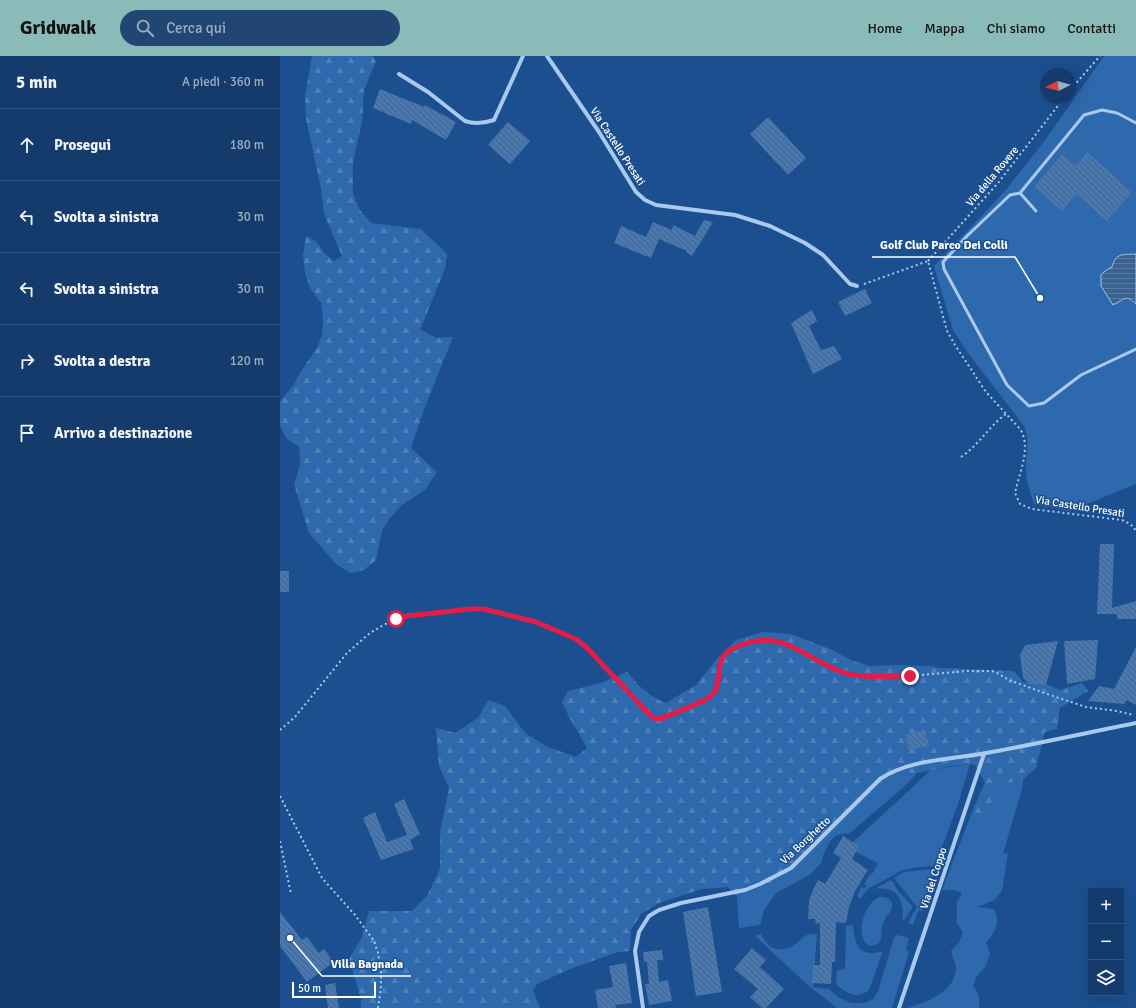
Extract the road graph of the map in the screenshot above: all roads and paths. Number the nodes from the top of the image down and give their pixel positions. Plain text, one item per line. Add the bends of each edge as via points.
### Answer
1 (523, 56) edge
2 (547, 56) edge
3 (1100, 56) edge
4 (398, 74) dead end
5 (1076, 83) edge
6 (1059, 104) edge
7 (1136, 123) edge
8 (1020, 193) junction
9 (1036, 211) dead end
10 (928, 261) junction
11 (857, 286) joint
12 (1136, 348) edge
13 (1006, 414) junction
14 (961, 457) dead end
15 (1136, 532) edge
16 (1136, 716) edge
17 (1136, 723) edge
18 (280, 730) edge
19 (984, 754) junction
20 (280, 796) edge
21 (280, 842) edge
22 (290, 894) dead end
23 (378, 1008) edge
24 (643, 1008) edge
25 (899, 1008) edge

1 - 4 street via 494,120 490,122 465,121 428,92
2 - 11 street, Via Castello Presati via 636,192 645,200 656,204 735,215 770,226 823,255 850,284
3 - 5 path
6 - 10 path, Via della Rovere via 998,183
7 - 8 lane via 1117,112 1102,110 1084,116
8 - 9 lane
8 - 12 lane via 1010,195 943,262 944,269 1007,385 1029,406 1044,403 1082,374
10 - 11 path
10 - 13 path, Via Castello Presati via 947,331 986,392
13 - 14 path via 971,451
13 - 15 path, Via Castello Presati via 1024,435 1024,456 1015,493 1020,504 1032,508 1122,520 1131,525
16 - 18 path via 1086,707 1037,691 992,671 910,676 850,675 786,643 772,640 754,641 731,649 720,663 715,690 708,698 656,719 576,639 536,622 500,612 470,609 407,616 389,622 370,633 347,653 295,717
17 - 19 street
19 - 24 street, Via Borghetto via 906,766 891,772 791,868 744,890 681,903 649,916 639,932 635,951
19 - 25 street, Via del Coppo
20 - 23 path via 322,878 374,941 381,972
21 - 22 path

